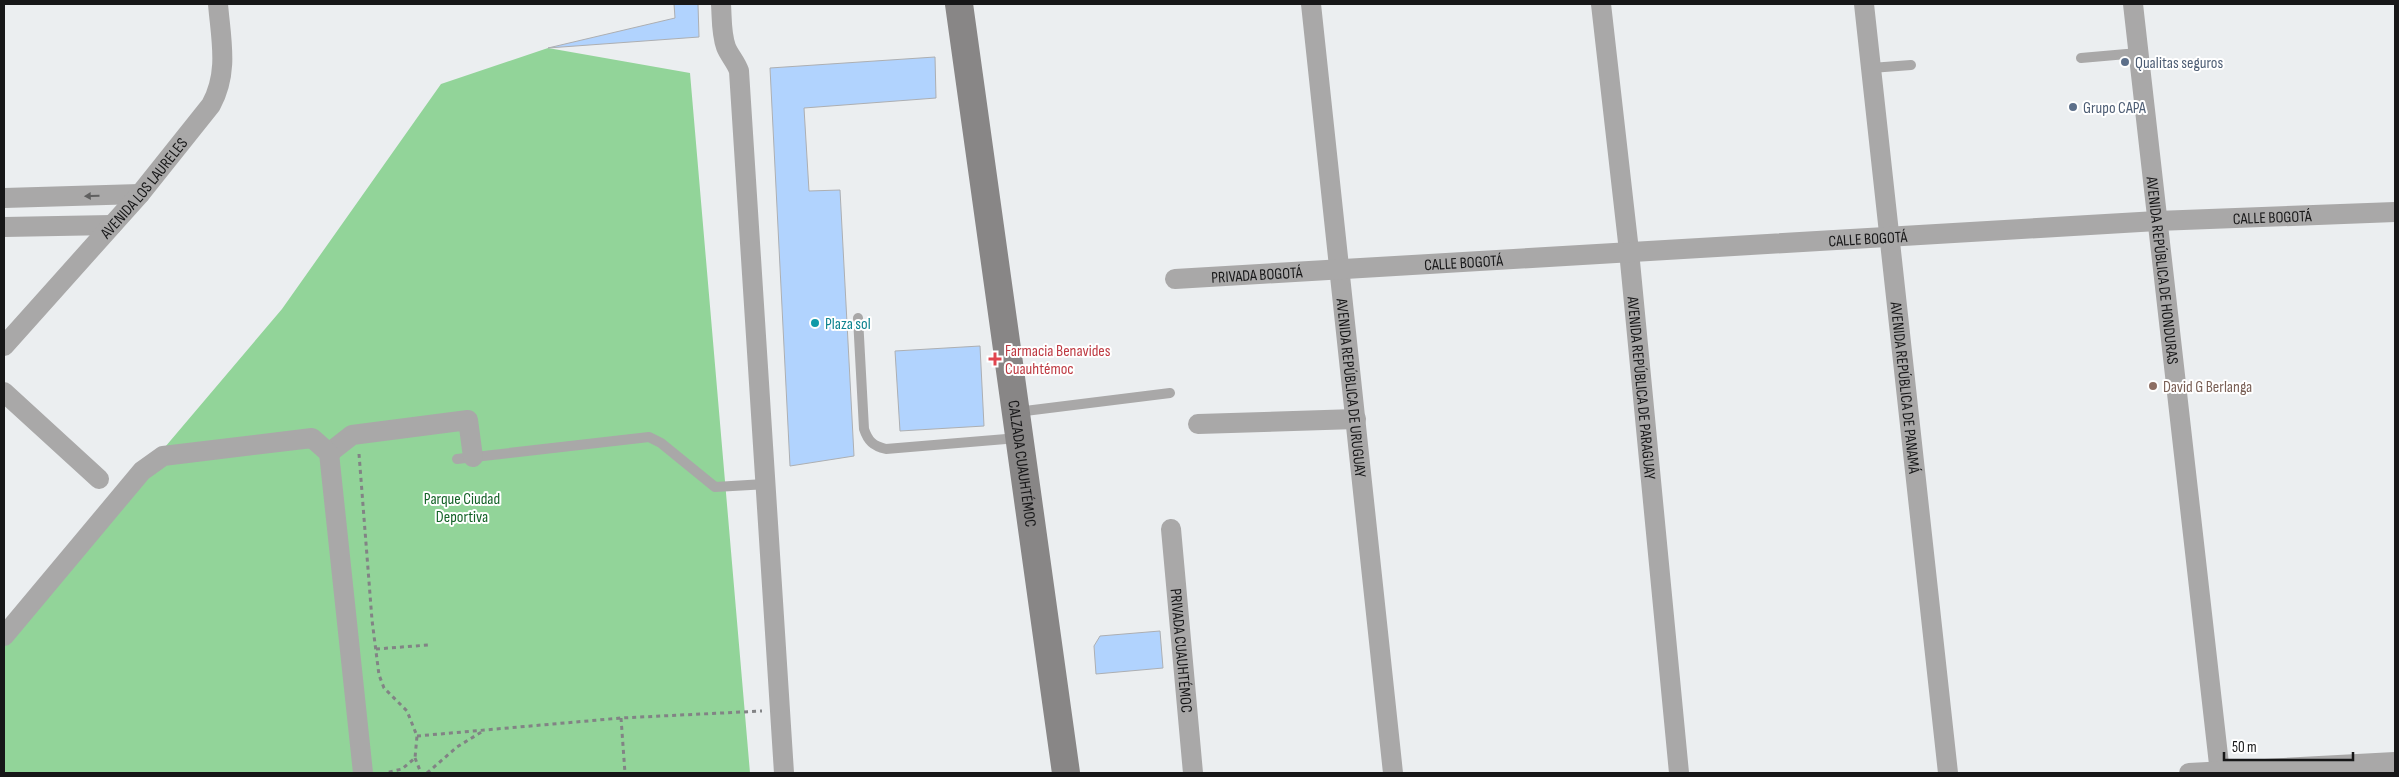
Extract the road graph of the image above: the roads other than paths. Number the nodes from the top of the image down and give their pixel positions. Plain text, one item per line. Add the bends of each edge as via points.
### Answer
1 (218, 4) edge
2 (721, 4) edge
3 (959, 4) edge
4 (1311, 4) edge
5 (1602, 4) edge
6 (1864, 4) edge
7 (2133, 4) edge
8 (2138, 52) junction
9 (2082, 58) dead end
10 (1911, 65) dead end
11 (1871, 68) junction
12 (140, 194) junction
13 (4, 198) edge
14 (2395, 212) edge
15 (2158, 221) junction
16 (112, 225) junction
17 (4, 227) edge
18 (1888, 236) junction
19 (1629, 251) junction
20 (1340, 268) junction
21 (1175, 280) dead end
22 (858, 318) dead end
23 (4, 346) edge
24 (4, 392) edge
25 (1170, 393) dead end
26 (1356, 419) junction
27 (1198, 424) dead end
28 (1018, 425) junction
29 (329, 453) junction
30 (465, 458) joint
31 (99, 479) dead end
32 (766, 484) junction
33 (1171, 529) dead end
34 (4, 636) edge
35 (2395, 762) edge
36 (2220, 772) edge
37 (363, 773) edge
38 (784, 773) edge
39 (1066, 773) edge
40 (1193, 773) edge
41 (1393, 773) edge
42 (1679, 773) edge
43 (1948, 773) edge
44 (2189, 773) edge

1 - 12 street, AVENIDA LOS LAURELES via 223,72 219,90 211,105
2 - 32 street via 723,36 739,71
3 - 28 main road, CALZADA CUAUHTÉMOC
4 - 20 street, AVENIDA REPÚBLICA DE URUGUAY
5 - 19 street, AVENIDA REPÚBLICA DE PARAGUAY
6 - 11 street, AVENIDA REPÚBLICA DE PANAMÁ
7 - 8 street, AVENIDA REPÚBLICA DE HONDURAS
8 - 9 lane
8 - 15 street, AVENIDA REPÚBLICA DE HONDURAS
10 - 11 lane
11 - 18 street, AVENIDA REPÚBLICA DE PANAMÁ
12 -> 13 street
12 - 16 street, AVENIDA LOS LAURELES
14 - 15 street, CALLE BOGOTÁ
15 - 18 street, CALLE BOGOTÁ
15 - 36 street, AVENIDA REPÚBLICA DE HONDURAS
16 - 17 street
16 - 23 street, AVENIDA LOS LAURELES
18 - 19 street, CALLE BOGOTÁ
18 - 43 street, AVENIDA REPÚBLICA DE PANAMÁ
19 - 20 street, CALLE BOGOTÁ
19 - 42 street, AVENIDA REPÚBLICA DE PARAGUAY
20 - 21 street, PRIVADA BOGOTÁ
20 - 26 street, AVENIDA REPÚBLICA DE URUGUAY
22 - 28 lane via 864,429 868,440 877,447 886,449
24 - 31 street
25 - 28 lane
26 - 27 street
26 - 41 street, AVENIDA REPÚBLICA DE URUGUAY
28 - 39 main road, CALZADA CUAUHTÉMOC
29 - 30 street via 352,435 468,420
29 - 34 street via 312,438 163,456 142,471
29 - 37 street
30 - 32 lane via 649,437 715,487
32 - 38 street
33 - 40 street, PRIVADA CUAUHTÉMOC
35 - 36 street
36 - 44 street

